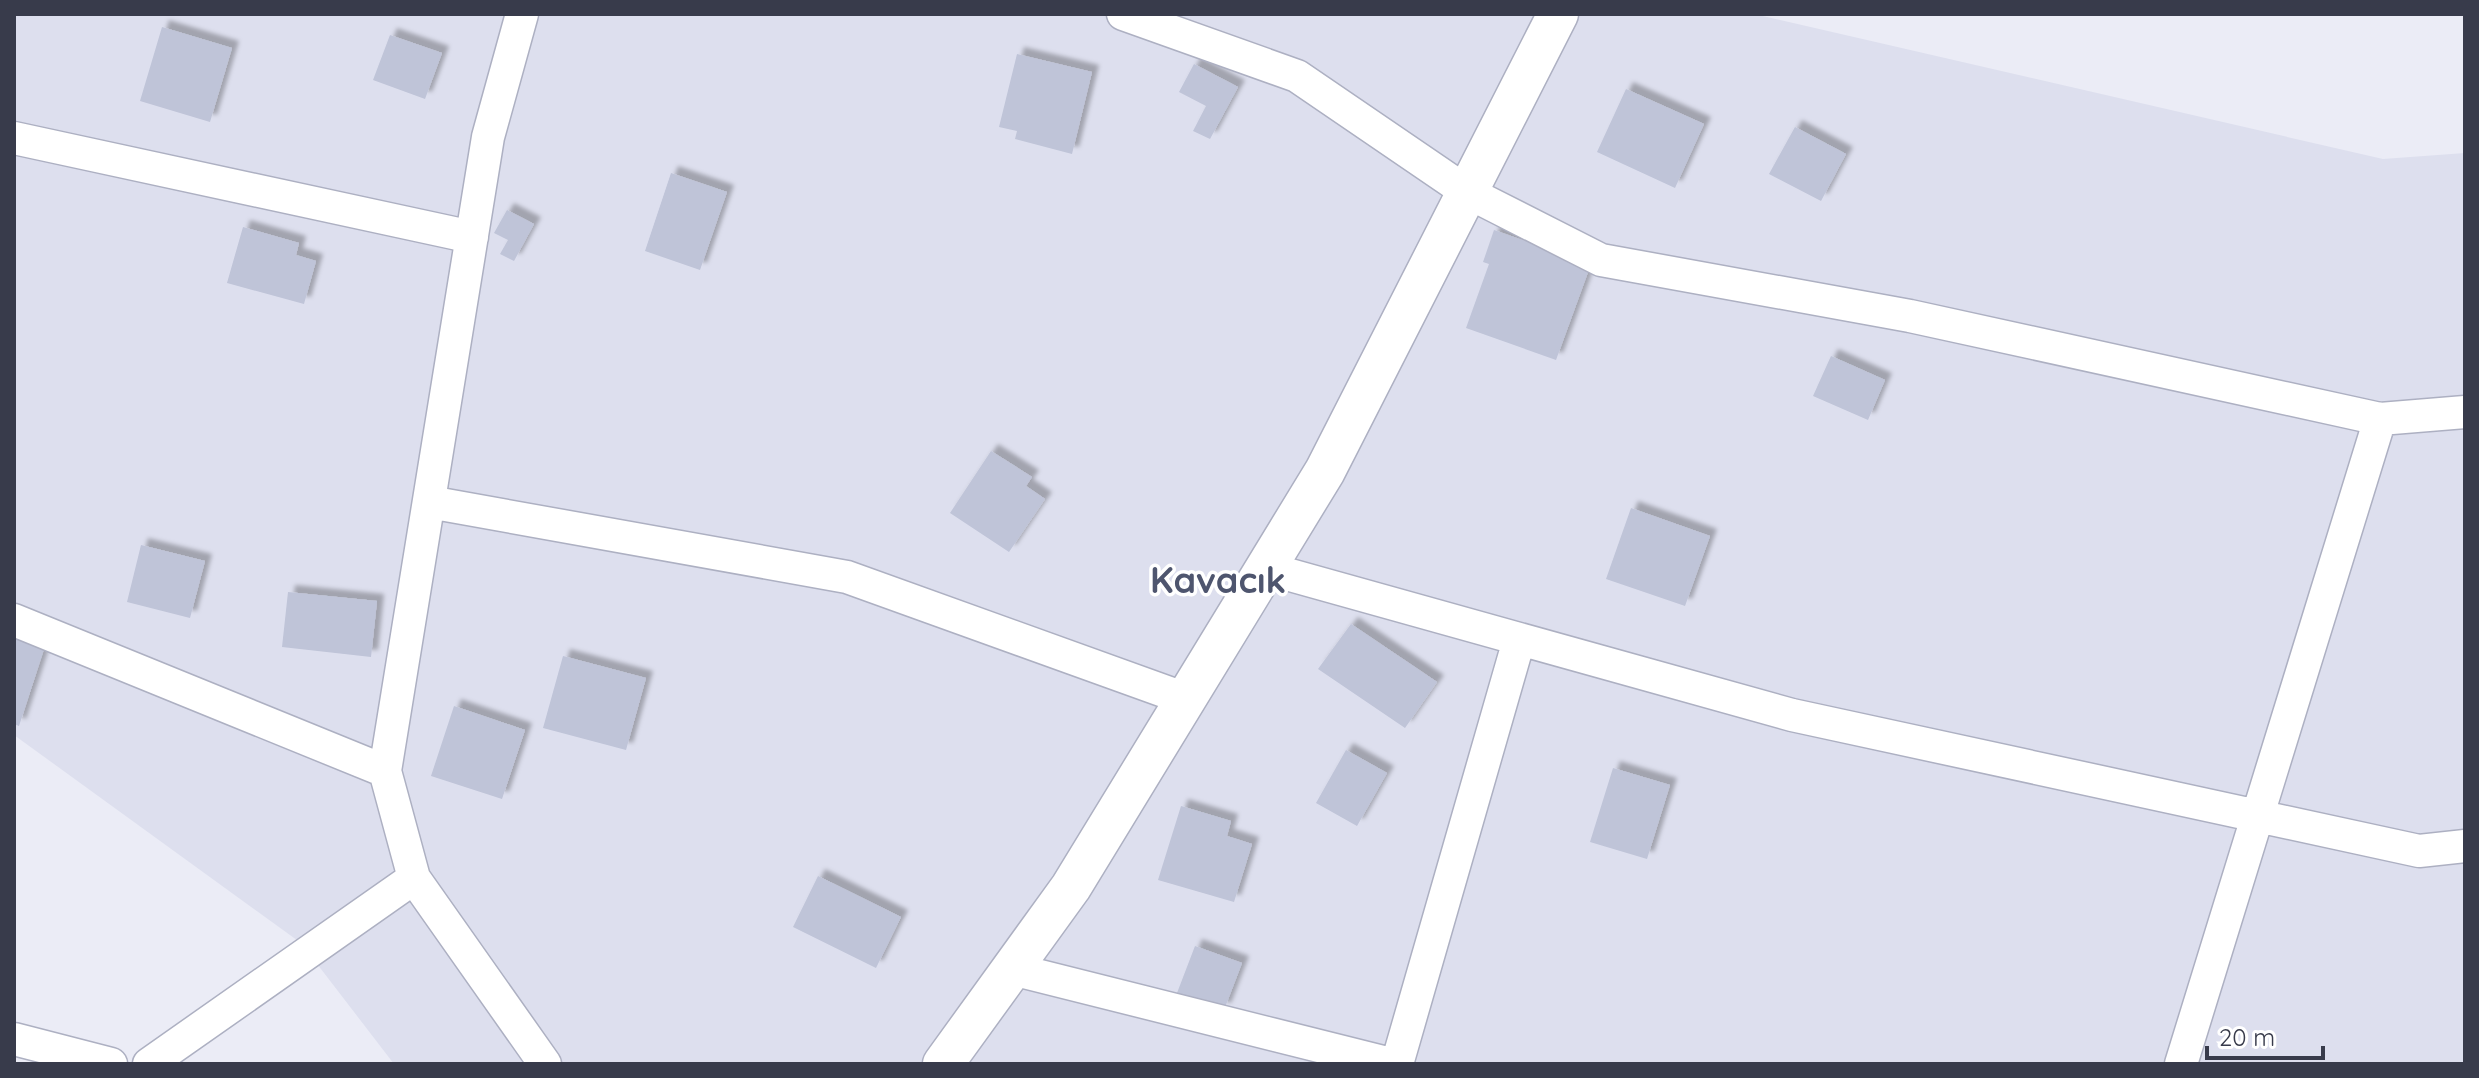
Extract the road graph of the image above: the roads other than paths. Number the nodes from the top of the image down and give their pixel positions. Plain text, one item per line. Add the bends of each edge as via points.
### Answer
1 (522, 14) edge
2 (1123, 14) edge
3 (1558, 14) edge
4 (14, 138) edge
5 (1467, 192) junction
6 (472, 237) junction
7 (2465, 412) edge
8 (2380, 419) junction
9 (429, 502) junction
10 (1265, 568) junction
11 (14, 620) edge
12 (1519, 640) junction
13 (1186, 699) junction
14 (385, 771) junction
15 (2258, 816) junction
16 (2465, 846) edge
17 (414, 878) junction
18 (1012, 969) junction
19 (14, 1039) edge
20 (111, 1064) edge
21 (149, 1064) edge
22 (545, 1064) edge
23 (943, 1064) edge
24 (1394, 1064) edge
25 (2181, 1064) edge

1 - 6 street via 488,137
2 - 5 street via 1297,76
3 - 5 street
4 - 6 street
5 - 8 street via 1601,260 1910,316
5 - 10 street via 1325,471
6 - 9 street
7 - 8 street
8 - 15 street
9 - 13 street via 847,577
9 - 14 street
10 - 12 street
10 - 13 street
11 - 14 street
12 - 15 street via 1792,715
12 - 24 street
13 - 18 street via 1071,887
14 - 17 street
15 - 16 street via 2419,851
15 - 25 street
17 - 21 street
17 - 22 street
18 - 23 street
18 - 24 street
19 - 20 street

